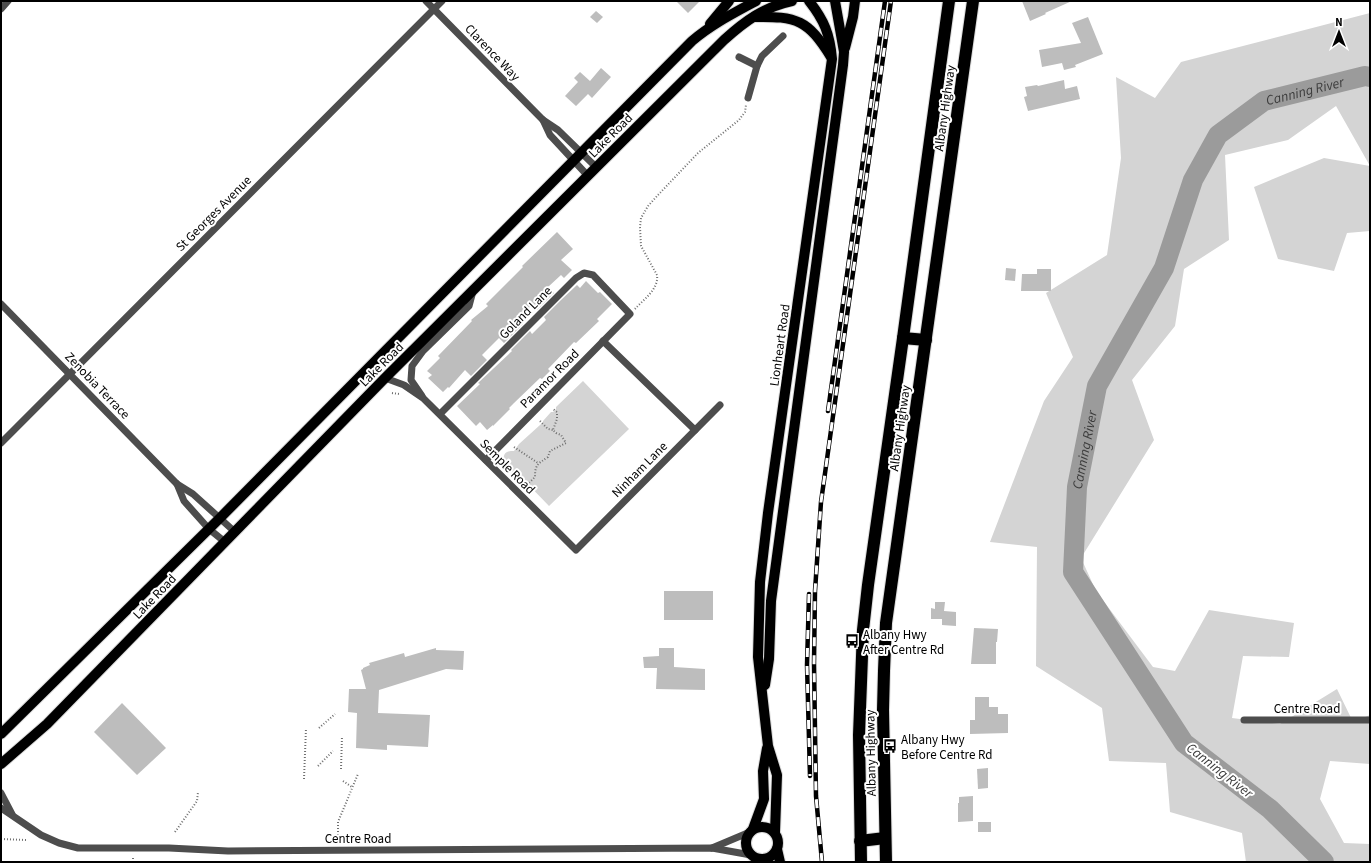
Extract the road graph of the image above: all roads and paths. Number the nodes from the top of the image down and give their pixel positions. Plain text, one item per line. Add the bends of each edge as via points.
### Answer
1 (8, 1) edge
2 (426, 1) edge
3 (442, 1) edge
4 (729, 1) edge
5 (756, 1) edge
6 (792, 1) edge
7 (809, 1) edge
8 (835, 1) edge
9 (856, 1) edge
10 (949, 1) edge
11 (973, 1) edge
12 (1, 8) edge
13 (434, 9) junction
14 (753, 17) junction
15 (707, 29) junction
16 (783, 36) dead end
17 (844, 52) junction
18 (739, 57) dead end
19 (832, 58) junction
20 (757, 66) junction
21 (748, 98) joint
22 (543, 120) junction
23 (582, 153) junction
24 (574, 161) junction
25 (596, 167) junction
26 (588, 176) junction
27 (473, 290) junction
28 (1, 304) edge
29 (630, 314) junction
30 (903, 338) junction
31 (926, 340) junction
32 (604, 341) junction
33 (70, 374) junction
34 (385, 378) junction
35 (392, 394) dead end
36 (402, 394) dead end
37 (423, 398) junction
38 (720, 405) dead end
39 (553, 409) dead end
40 (440, 414) junction
41 (540, 421) dead end
42 (554, 430) junction
43 (695, 430) junction
44 (1, 443) edge
45 (514, 447) dead end
46 (486, 460) junction
47 (538, 463) junction
48 (177, 484) junction
49 (527, 485) dead end
50 (220, 518) junction
51 (209, 529) junction
52 (235, 532) junction
53 (225, 542) junction
54 (576, 550) joint
55 (763, 698) junction
56 (335, 714) dead end
57 (1244, 720) dead end
58 (1370, 720) edge
59 (306, 728) dead end
60 (319, 728) dead end
61 (1, 734) edge
62 (342, 736) dead end
63 (768, 746) junction
64 (333, 751) dead end
65 (1, 764) edge
66 (318, 766) dead end
67 (341, 769) dead end
68 (358, 774) dead end
69 (304, 779) dead end
70 (343, 781) dead end
71 (352, 787) junction
72 (198, 792) dead end
73 (1, 793) edge
74 (1, 808) edge
75 (13, 815) junction
76 (752, 830) junction
77 (174, 832) dead end
78 (775, 832) junction
79 (338, 836) dead end
80 (885, 838) junction
81 (1, 839) edge
82 (26, 840) dead end
83 (860, 841) junction
84 (712, 848) junction
85 (778, 849) junction
86 (134, 857) dead end
87 (757, 859) edge
88 (133, 862) edge
89 (780, 862) edge
90 (862, 862) edge
91 (886, 862) edge

1 - 12 street
2 - 13 street, Clarence Way
3 - 13 street, St Georges Avenue
4 - 15 main road
5 - 15 main road, Lake Road
6 - 14 main road, Lake Road via 765,9
7 - 19 main road, Lionheart Road via 827,30
8 - 17 main road, Lionheart Road
9 - 17 main road
10 - 30 highway, Albany Highway
11 - 31 highway, Albany Highway
13 - 22 street, Clarence Way
13 - 33 street, St Georges Avenue
14 - 19 main road via 781,17 802,23 822,42
14 - 25 main road, Lake Road via 724,40
15 - 23 main road, Lake Road via 692,41
16 - 20 street via 762,56
17 - 55 main road, Lionheart Road via 771,601 769,660
18 - 20 street
19 - 55 main road, Lionheart Road via 760,582 758,657
20 - 21 street
21 - 29 path via 745,112 739,120 698,154 648,206 641,218 641,246 658,279 655,288
22 - 23 street, Clarence Way via 558,130
22 - 24 street, Clarence Way via 550,135
23 - 24 main road, Lake Road
23 - 25 street, Clarence Way
24 - 26 street, Clarence Way
24 - 50 main road, Lake Road
25 - 26 main road, Lake Road
26 - 27 main road, Lake Road
27 - 34 main road, Lake Road
27 - 37 street, Semple Road via 469,306 423,351 412,366 411,380
28 - 33 street, Zenobia Terrace
29 - 32 street, Paramor Road
29 - 40 street, Goland Lane via 593,275 579,275
30 - 31 highway
30 - 83 highway, Albany Highway via 863,630 859,735
31 - 80 highway, Albany Highway via 885,642
32 - 43 street
32 - 46 street, Paramor Road
33 - 44 street, St Georges Avenue
33 - 48 street, Zenobia Terrace
34 - 37 street, Semple Road via 404,385
34 - 52 main road, Lake Road
35 - 36 path
37 - 40 street, Semple Road
38 - 43 street, Ninham Lane
39 - 42 path via 557,419
40 - 46 street, Semple Road
41 - 42 path via 548,429
42 - 47 path via 566,443 550,451 548,457
43 - 54 street, Ninham Lane
45 - 47 path
46 - 54 street, Semple Road
47 - 49 path via 535,477
48 - 50 street, Zenobia Terrace via 193,494
48 - 51 street, Zenobia Terrace via 184,501
50 - 51 main road, Lake Road
50 - 52 street, Zenobia Terrace
51 - 53 street, Zenobia Terrace
51 - 61 main road, Lake Road
52 - 53 main road, Lake Road
53 - 65 main road, Lake Road via 47,724
55 - 63 main road, Lionheart Road
56 - 60 path
57 - 58 street, Centre Road
59 - 69 path
62 - 67 path
63 - 76 main road, Lionheart Road via 763,771 764,799
63 - 78 main road, Lionheart Road via 777,775
64 - 66 path
68 - 71 path
70 - 71 path
71 - 79 path via 338,822
72 - 77 path via 198,801
73 - 75 street, Centre Road
74 - 75 street, Centre Road
75 - 84 street, Centre Road via 41,835 78,848 228,851
76 - 78 main road via 767,827
76 - 84 street, Centre Road
76 - 87 main road via 746,846
78 - 85 main road via 779,840
80 - 83 highway
80 - 91 highway, Albany Highway
81 - 82 path
83 - 90 highway, Albany Highway
84 - 87 street, Centre Road
85 - 87 main road via 771,856
85 - 89 main road
86 - 88 path

